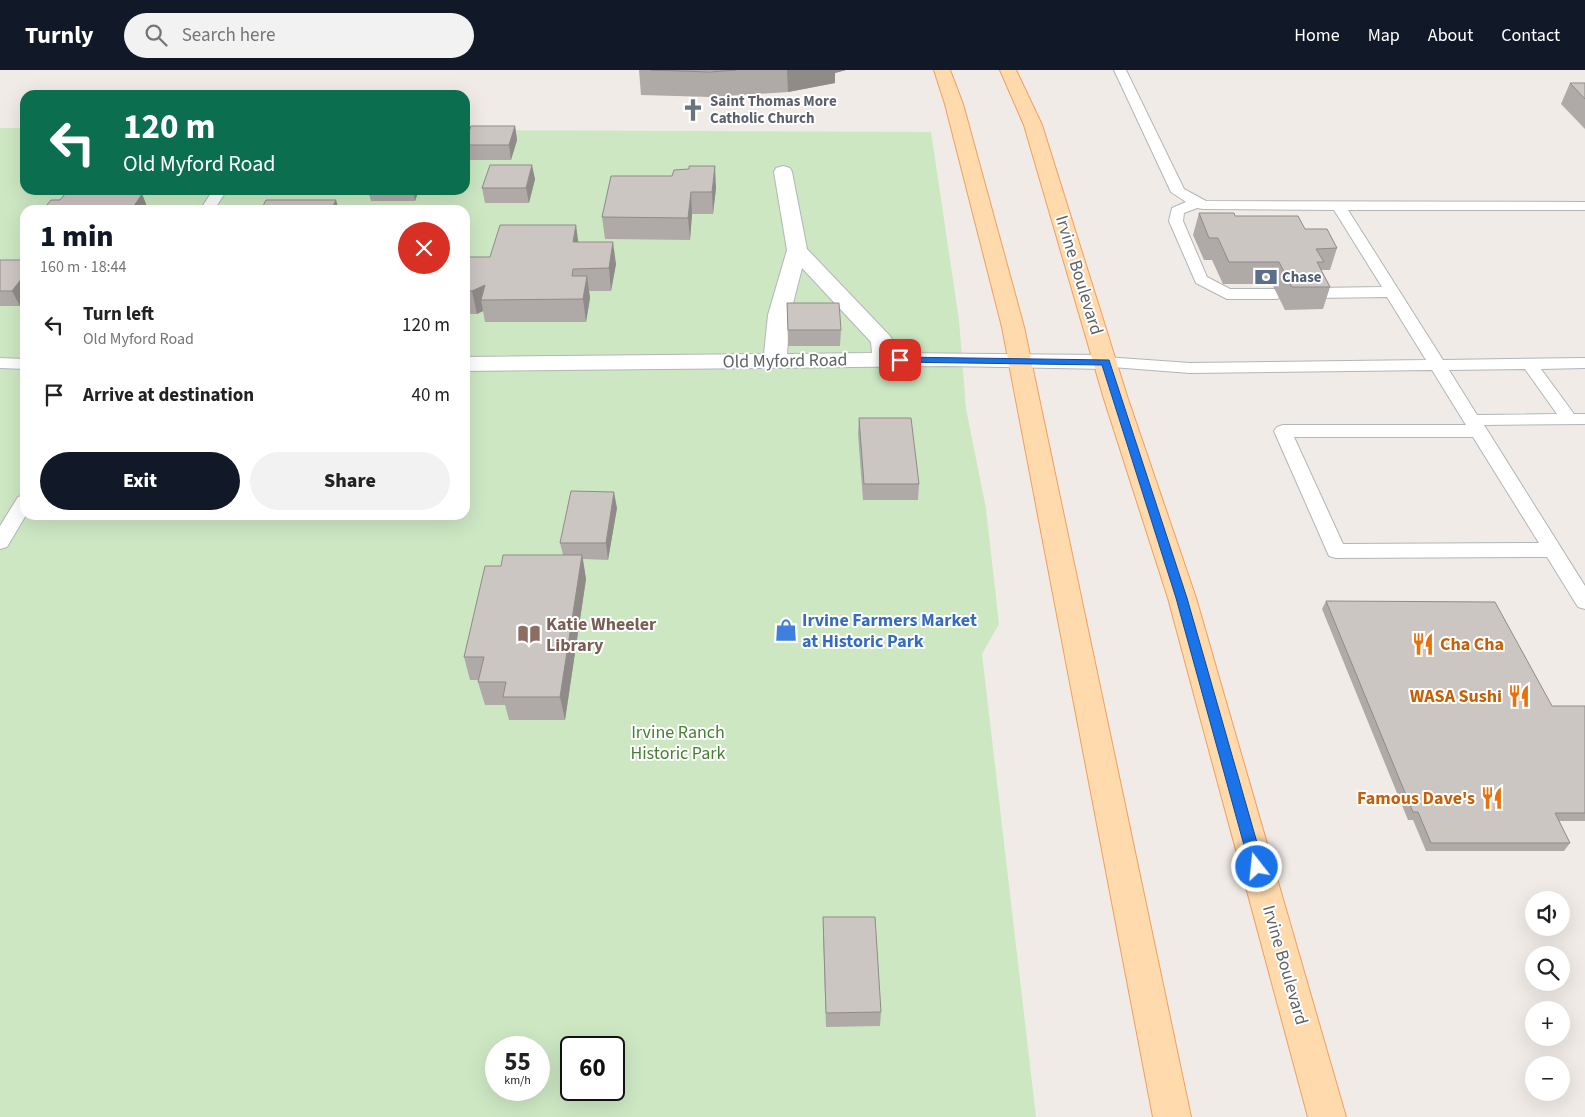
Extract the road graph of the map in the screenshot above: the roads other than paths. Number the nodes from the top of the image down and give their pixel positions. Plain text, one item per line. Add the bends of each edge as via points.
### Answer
1 (942, 70) edge
2 (1008, 70) edge
3 (1120, 70) edge
4 (783, 172) dead end
5 (1198, 202) junction
6 (1338, 205) junction
7 (1585, 206) edge
8 (797, 250) junction
9 (1392, 292) junction
10 (1315, 293) edge
11 (1277, 294) dead end
12 (884, 360) junction
13 (775, 361) junction
14 (1020, 361) junction
15 (1105, 362) junction
16 (0, 363) edge
17 (1529, 363) junction
18 (1585, 363) edge
19 (20, 364) edge
20 (470, 364) edge
21 (1436, 364) junction
22 (1577, 419) edge
23 (1476, 426) junction
24 (20, 509) edge
25 (0, 542) edge
26 (1552, 550) junction
27 (1585, 602) edge
28 (1172, 1117) edge
29 (1328, 1117) edge

1 - 14 main road via 954,104
2 - 15 main road, Irvine Boulevard via 1033,125
3 - 5 lane via 1178,192
4 - 8 street
5 - 6 lane via 1203,205
5 - 11 lane via 1177,212 1176,221 1201,280 1227,294
6 - 7 lane
6 - 9 lane
8 - 12 street via 882,341
8 - 13 street via 779,315
9 - 10 lane
9 - 21 lane
12 - 13 street, Old Myford Road
12 - 14 street, Old Myford Road
13 - 20 street, Old Myford Road
14 - 15 street, Old Myford Road
14 - 28 main road
15 - 21 lane via 1190,368
15 - 29 main road, Irvine Boulevard via 1182,598
16 - 19 lane
17 - 18 lane
17 - 21 lane
17 - 22 lane
21 - 23 lane
22 - 23 lane
23 - 26 lane
23 - 26 lane via 1283,431 1336,551
24 - 25 lane
26 - 27 lane

